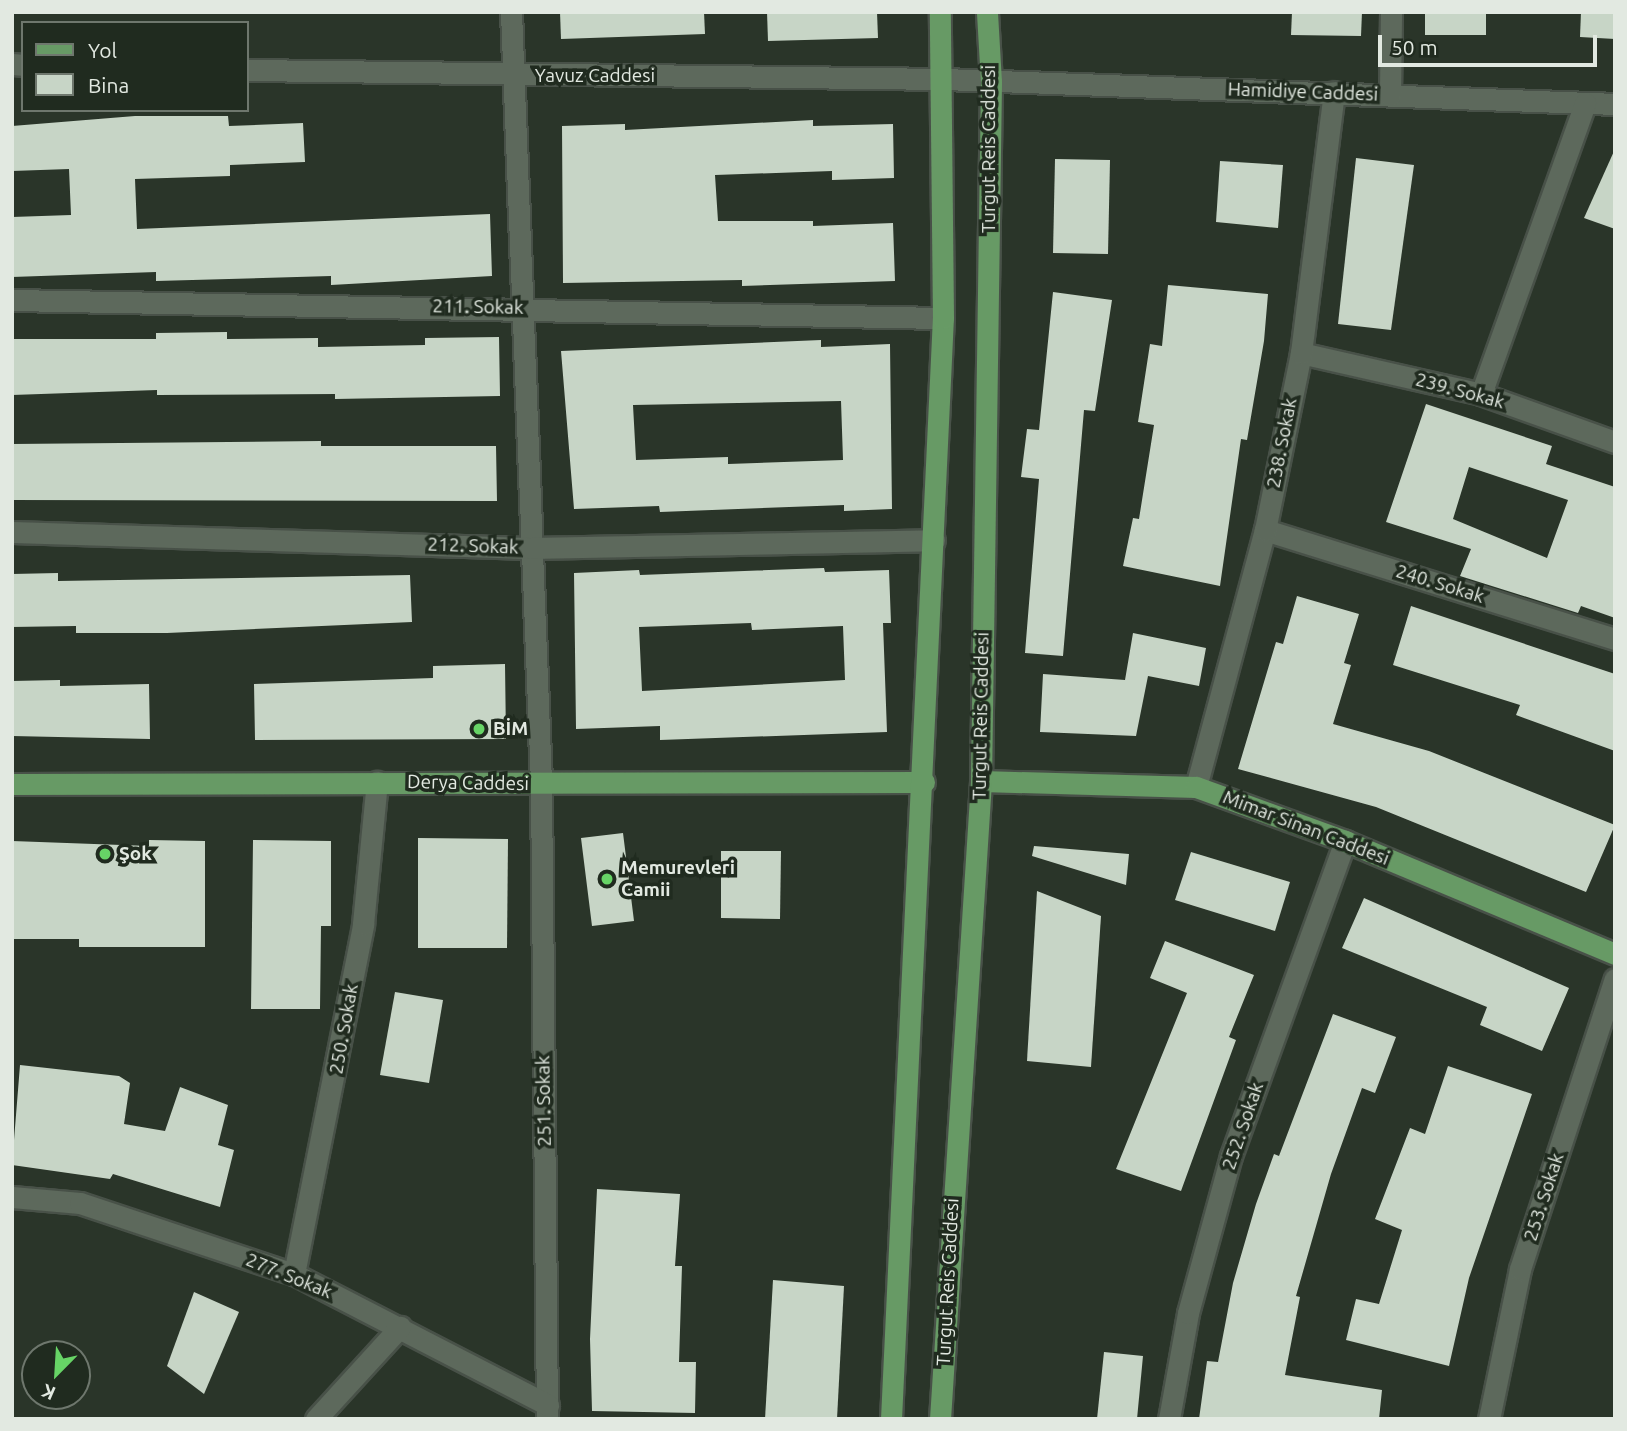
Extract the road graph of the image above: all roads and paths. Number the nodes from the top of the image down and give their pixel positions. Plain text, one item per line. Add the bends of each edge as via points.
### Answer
1 (511, 12) edge
2 (940, 12) edge
3 (987, 12) edge
4 (1391, 12) edge
5 (248, 70) edge
6 (512, 76) junction
7 (944, 79) junction
8 (991, 82) junction
9 (1334, 92) junction
10 (1390, 96) junction
11 (1586, 103) junction
12 (1615, 104) edge
13 (12, 300) edge
14 (524, 307) junction
15 (943, 318) junction
16 (1301, 353) junction
17 (1481, 394) junction
18 (1615, 442) edge
19 (1265, 530) junction
20 (12, 532) edge
21 (934, 540) junction
22 (531, 548) junction
23 (1615, 639) edge
24 (981, 780) junction
25 (377, 782) junction
26 (924, 782) junction
27 (541, 783) junction
28 (12, 784) edge
29 (1196, 787) junction
30 (1345, 841) junction
31 (1615, 954) edge
32 (1615, 979) edge
33 (12, 1197) edge
34 (294, 1274) junction
35 (400, 1326) junction
36 (548, 1412) edge
37 (317, 1419) edge
38 (891, 1419) edge
39 (940, 1419) edge
40 (1169, 1419) edge
41 (1489, 1419) edge

1 - 6 street, 251. Sokak
2 - 7 main road
3 - 8 main road, Turgut Reis Caddesi
4 - 10 street
5 - 6 street, Yavuz Caddesi
6 - 7 street, Yavuz Caddesi
6 - 14 street, 251. Sokak
7 - 8 street, Yavuz Caddesi
7 - 15 main road
8 - 9 street, Hamidiye Caddesi
8 - 24 main road, Turgut Reis Caddesi
9 - 10 street, Hamidiye Caddesi
9 - 16 street, 238. Sokak
10 - 11 street, Hamidiye Caddesi
11 - 12 street, Hamidiye Caddesi
11 - 17 street
13 - 14 street, 211. Sokak
14 - 15 street, 211. Sokak
14 - 22 street, 251. Sokak
15 - 21 main road
16 - 17 street, 239. Sokak
16 - 19 street, 238. Sokak
17 - 18 street, 239. Sokak
19 - 23 street, 240. Sokak
19 - 29 street, 238. Sokak
20 - 22 street, 212. Sokak
21 - 22 street, 212. Sokak
21 - 26 main road
22 - 27 street, 251. Sokak
24 - 29 main road, Mimar Sinan Caddesi
24 - 39 main road, Turgut Reis Caddesi
25 - 27 main road, Derya Caddesi
25 - 28 main road, Derya Caddesi
25 - 34 street, 250. Sokak via 363,923
26 - 27 main road, Derya Caddesi
26 - 38 main road
27 - 36 street, 251. Sokak
29 - 30 main road, Mimar Sinan Caddesi
30 - 31 main road, Mimar Sinan Caddesi
30 - 40 street, 252. Sokak via 1231,1156 1188,1313
32 - 41 street, 253. Sokak via 1520,1269
33 - 34 street, 277. Sokak via 80,1203
34 - 35 street, 277. Sokak
35 - 36 street, 277. Sokak
35 - 37 street

